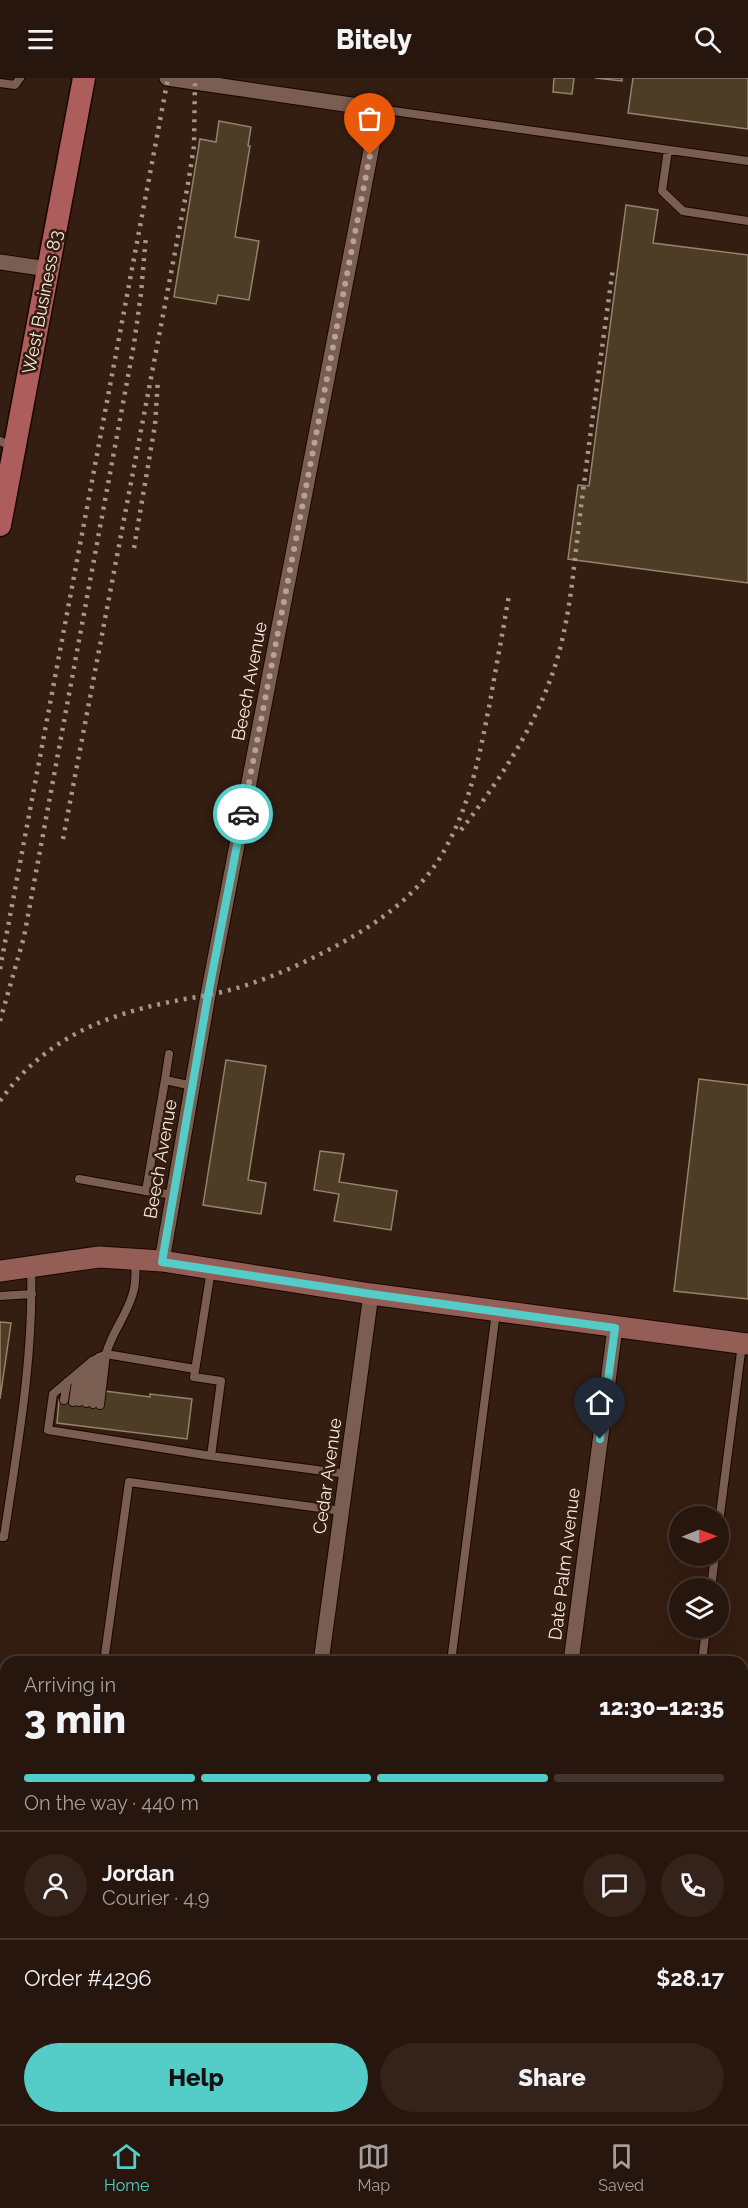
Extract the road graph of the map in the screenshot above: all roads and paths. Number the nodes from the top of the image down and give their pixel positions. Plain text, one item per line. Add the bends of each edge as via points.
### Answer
1 (20, 78) edge
2 (84, 78) edge
3 (167, 78) edge
4 (222, 81) edge
5 (0, 83) edge
6 (379, 109) junction
7 (668, 150) junction
8 (748, 161) edge
9 (748, 221) edge
10 (0, 262) edge
11 (48, 269) junction
12 (7, 444) edge
13 (0, 525) edge
14 (169, 1054) dead end
15 (165, 1080) junction
16 (193, 1086) junction
17 (79, 1179) dead end
18 (146, 1191) junction
19 (174, 1195) junction
20 (136, 1260) junction
21 (162, 1262) junction
22 (31, 1268) junction
23 (211, 1269) junction
24 (0, 1271) edge
25 (32, 1294) junction
26 (371, 1294) junction
27 (0, 1296) edge
28 (496, 1312) junction
29 (615, 1328) junction
30 (745, 1344) edge
31 (99, 1357) junction
32 (84, 1368) junction
33 (195, 1369) junction
34 (77, 1374) junction
35 (67, 1382) junction
36 (82, 1403) junction
37 (211, 1456) junction
38 (347, 1474) junction
39 (721, 1506) edge
40 (342, 1511) junction
41 (0, 1537) edge
42 (705, 1638) edge
43 (105, 1656) edge
44 (322, 1656) edge
45 (452, 1656) edge
46 (572, 1656) edge
47 (703, 1656) edge

1 - 5 lane via 15,85
2 - 11 main road, West Business 83
3 - 4 street
4 - 6 street
6 - 7 lane
6 - 16 street, Beech Avenue
7 - 8 lane
7 - 9 lane via 662,191 683,211
10 - 11 street
11 - 12 main road, West Business 83
12 - 13 main road, West Business 83
14 - 15 lane
15 - 16 lane
15 - 18 lane
16 - 19 street, Beech Avenue
17 - 18 lane
18 - 19 lane
19 - 21 street, Beech Avenue
20 - 21 main road
20 - 22 main road via 99,1257
20 - 31 lane via 135,1289
21 - 23 main road
22 - 24 main road
22 - 25 lane
23 - 26 main road
23 - 33 lane
25 - 27 lane
25 - 41 lane via 19,1437 4,1537
26 - 28 main road
26 - 38 street, Cedar Avenue
28 - 29 main road
28 - 45 lane
29 - 30 main road
29 - 46 street, Date Palm Avenue
30 - 39 lane
31 - 32 lane
31 - 33 lane
31 - 36 lane
31 - 36 lane
32 - 34 lane
32 - 36 lane
33 - 37 lane via 194,1377 221,1381
34 - 35 lane
34 - 36 lane
35 - 36 lane
35 - 37 lane via 53,1394 48,1430 79,1430
37 - 38 lane
38 - 40 street, Cedar Avenue
40 - 43 lane via 129,1482
40 - 44 street, Cedar Avenue
42 - 47 lane

